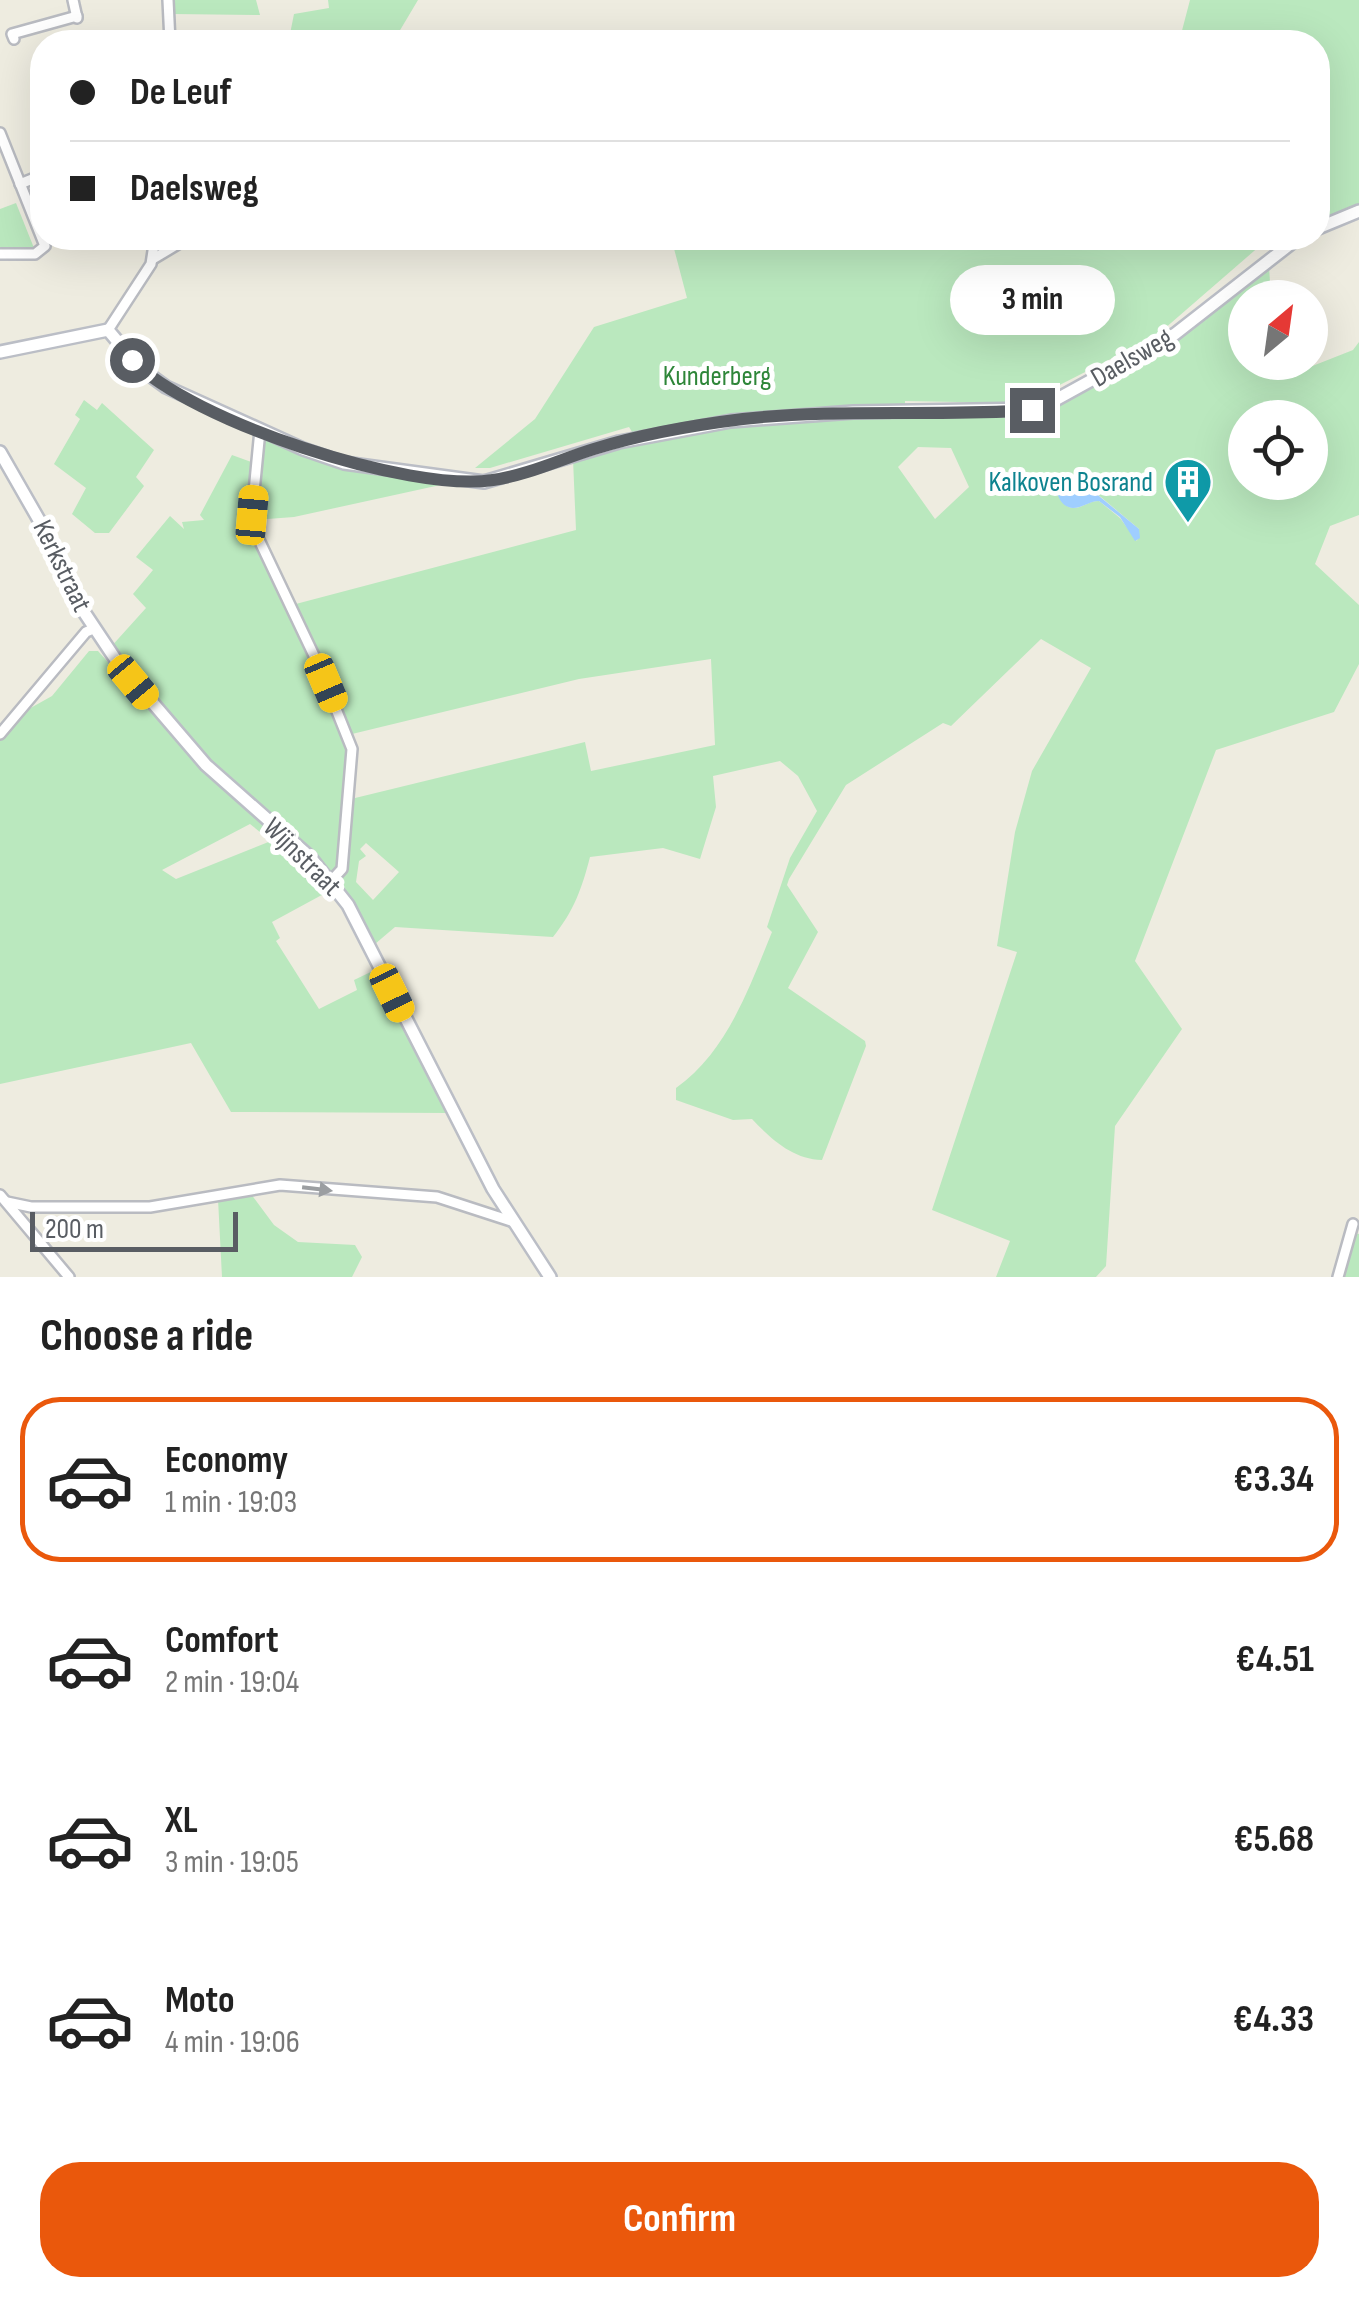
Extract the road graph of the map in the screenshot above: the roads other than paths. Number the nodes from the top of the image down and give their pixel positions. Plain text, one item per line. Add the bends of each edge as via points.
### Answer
1 (72, 0) edge
2 (168, 0) edge
3 (169, 30) edge
4 (14, 39) dead end
5 (0, 133) edge
6 (30, 180) edge
7 (20, 184) junction
8 (30, 209) edge
9 (1359, 211) edge
10 (1330, 223) edge
11 (40, 250) edge
12 (154, 250) edge
13 (169, 250) edge
14 (1283, 250) edge
15 (0, 254) edge
16 (153, 260) junction
17 (108, 330) junction
18 (0, 352) edge
19 (260, 430) junction
20 (0, 452) edge
21 (93, 629) junction
22 (0, 734) edge
23 (331, 881) junction
24 (3, 1198) edge
25 (511, 1220) junction
26 (1352, 1224) dead end
27 (69, 1277) edge
28 (550, 1277) edge
29 (1338, 1277) edge

1 - 4 street via 78,18 12,34
2 - 3 street
5 - 7 street
6 - 7 street
7 - 8 street
9 - 10 street
11 - 15 street
12 - 16 street
13 - 16 street
14 - 19 street, Daelsweg via 1175,334 1040,409 731,421 619,442 484,482 344,463
16 - 17 street
17 - 18 street
17 - 19 street, Daelsweg via 157,382
19 - 23 street via 251,524 352,749 342,866
20 - 21 street, Kerkstraat
21 - 22 street
21 - 23 street, Wijnstraat via 206,765
23 - 25 street, Wijnstraat via 361,925
24 -> 25 street via 32,1207 157,1206 280,1185 436,1197
24 - 27 street
25 - 28 street, Wijnstraat
26 - 29 street

